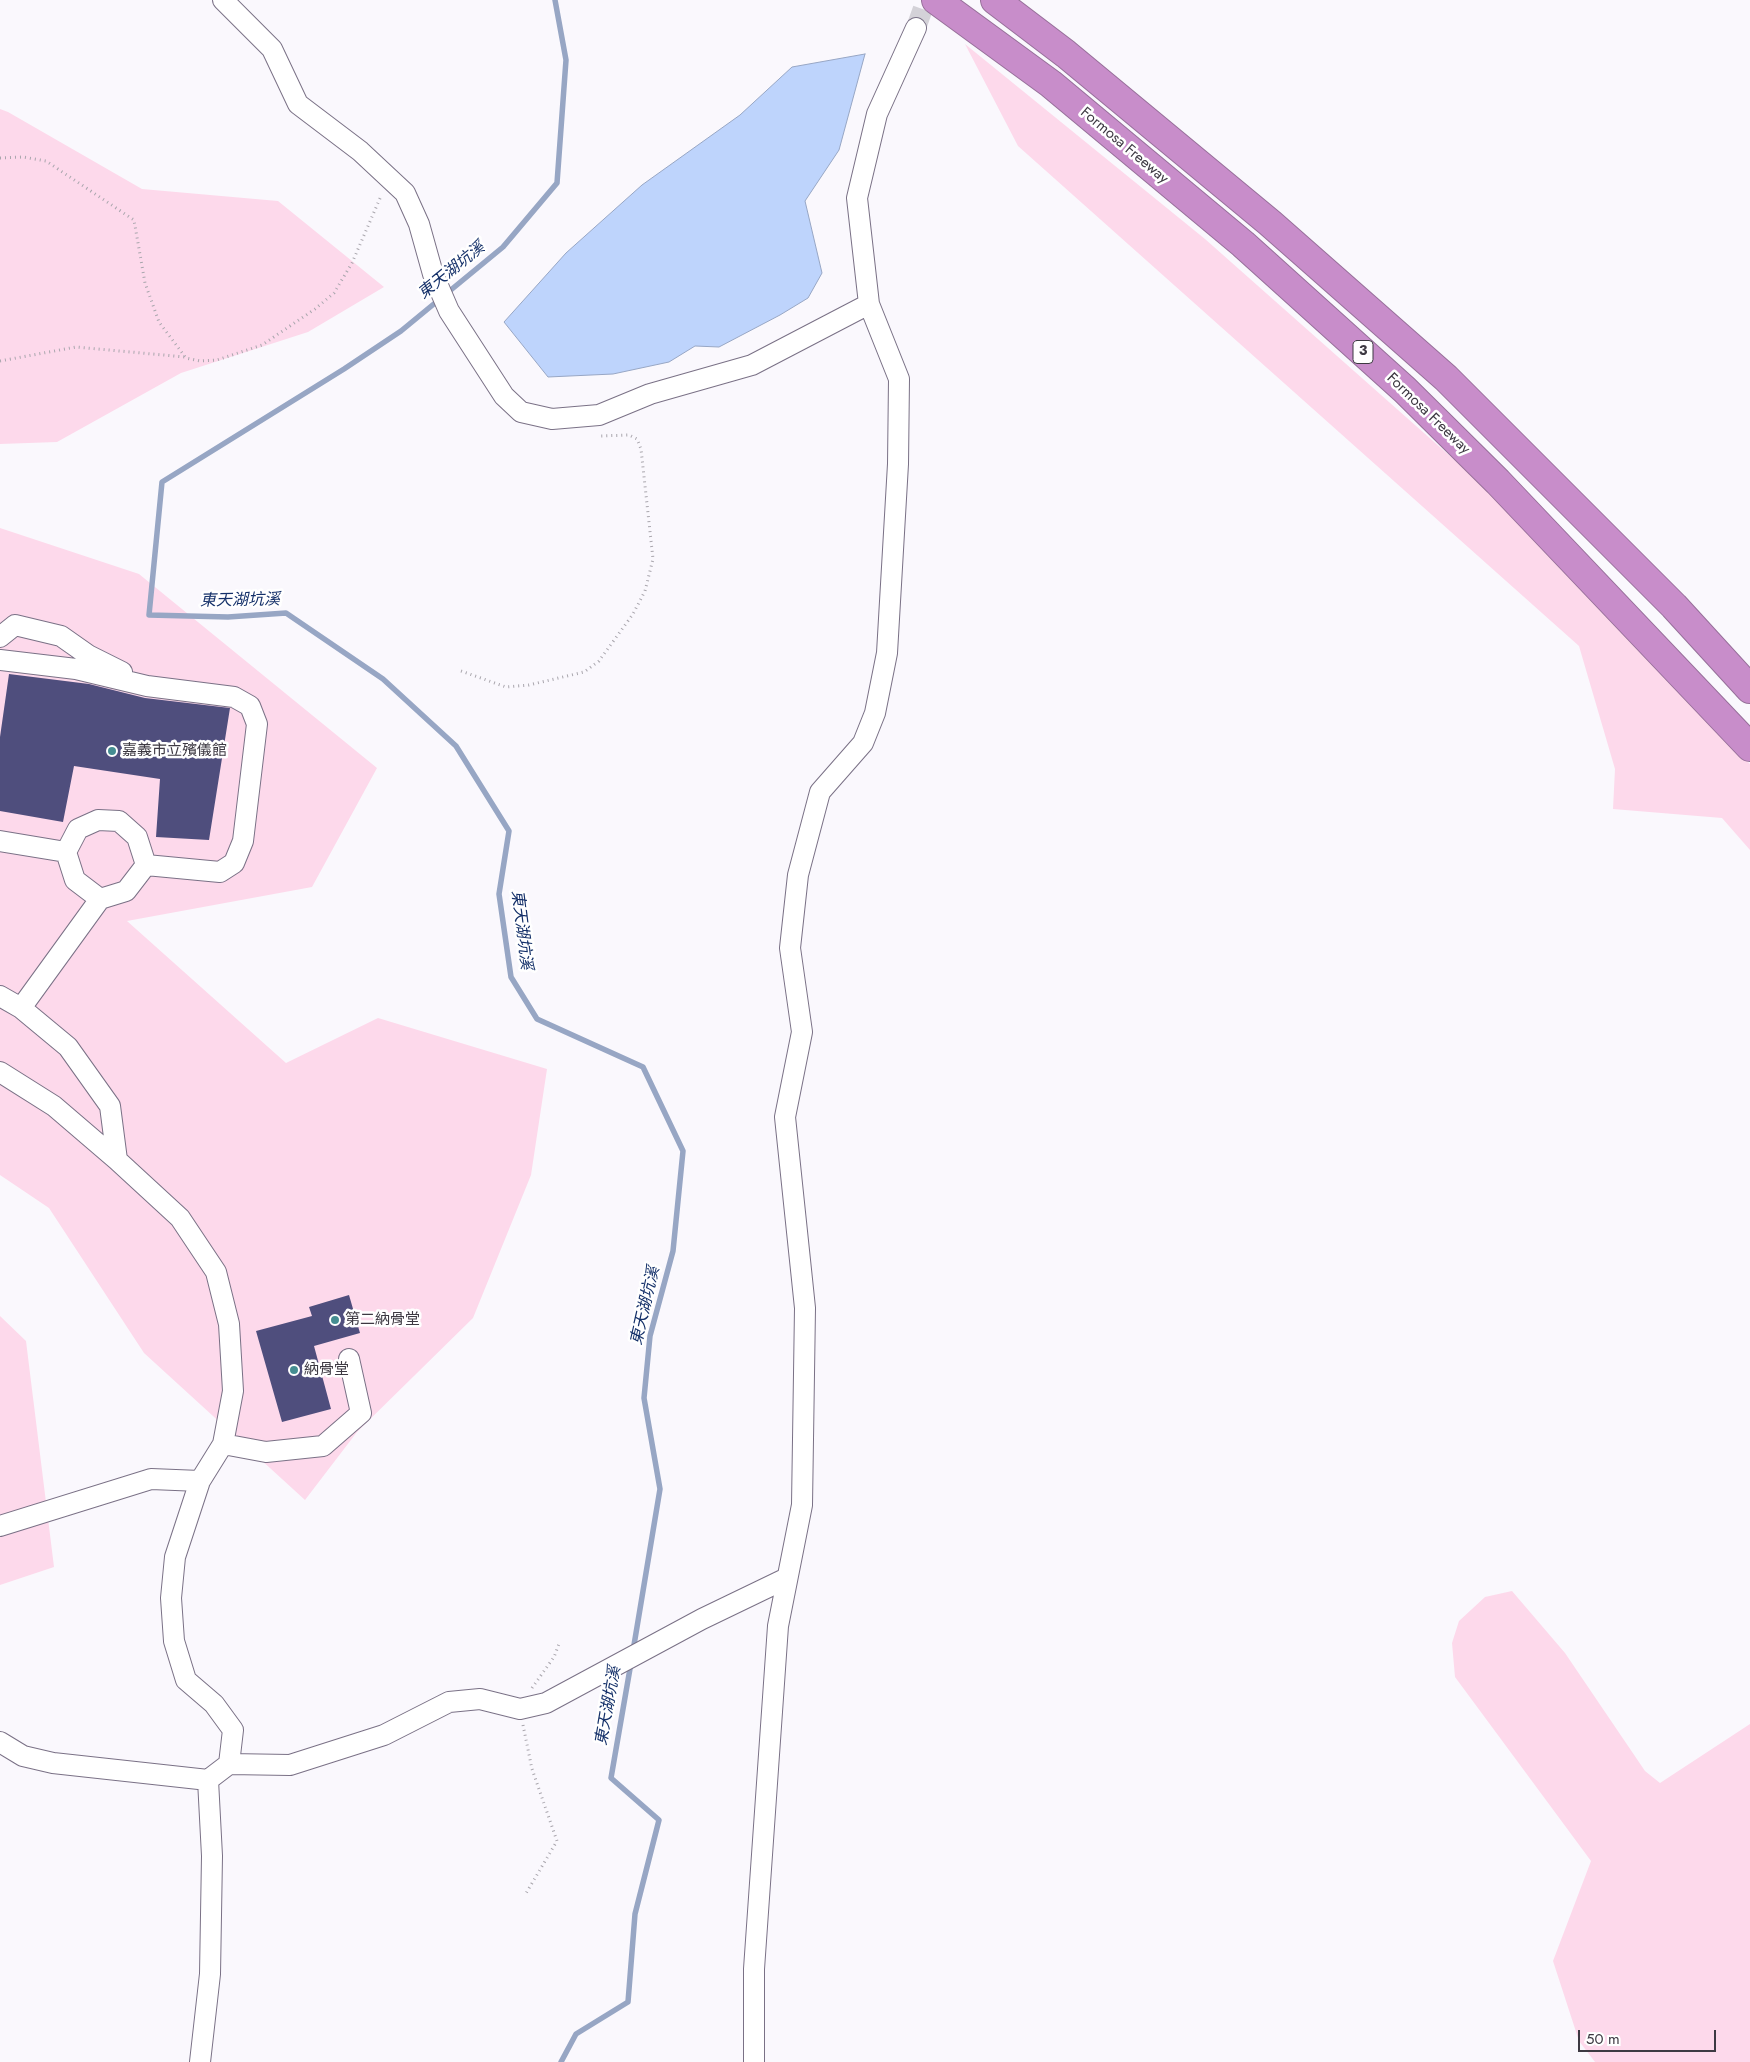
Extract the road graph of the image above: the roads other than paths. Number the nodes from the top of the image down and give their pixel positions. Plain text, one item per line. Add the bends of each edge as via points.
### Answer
1 (223, 0) edge
2 (936, 0) edge
3 (994, 0) edge
4 (916, 28) tunnel mouth
5 (869, 304) junction
6 (0, 637) edge
7 (0, 660) edge
8 (147, 686) junction
9 (1750, 689) edge
10 (1750, 747) edge
11 (0, 841) edge
12 (66, 852) junction
13 (146, 864) junction
14 (100, 899) junction
15 (0, 996) edge
16 (21, 1008) junction
17 (0, 1072) edge
18 (117, 1160) junction
19 (349, 1359) dead end
20 (223, 1444) junction
21 (200, 1481) junction
22 (0, 1526) edge
23 (787, 1578) junction
24 (0, 1742) edge
25 (229, 1764) junction
26 (208, 1780) junction
27 (200, 2062) edge
28 (754, 2062) edge

1 - 5 street via 272,49 298,104 360,151 405,192 449,311 504,396 521,412 552,419 599,415 650,394 752,365
2 - 10 highway, Formosa Freeway / 3 via 1051,84 1243,244 1405,390 1498,482
3 - 9 highway, 3 via 1066,54 1270,223 1446,378 1674,606
4 - 5 street via 877,114 857,198
5 - 23 street via 899,379 898,464 887,652 875,713 863,743 820,792 797,884 790,948 802,1032 785,1117 804,1308 804,1338 802,1505
6 - 8 street via 15,625 61,636 88,655
7 - 8 street via 76,669
8 - 13 street via 234,697 250,706 257,724 243,841 234,863 220,872
11 - 12 street
12 - 13 street via 78,829 98,820 119,821 137,837
12 - 14 street via 75,880
13 - 14 street via 126,891
14 - 16 street
15 - 16 street
16 - 18 street via 68,1047 110,1106
17 - 18 street via 54,1106
18 - 20 street via 180,1218 216,1272 229,1324 232,1392
19 - 20 street via 361,1413 323,1446 266,1452
20 - 21 street
21 - 22 street via 151,1479
21 - 25 street via 175,1557 171,1598 174,1641 186,1680 214,1704 233,1730
23 - 25 street via 702,1619 546,1703 520,1709 480,1699 448,1702 384,1735 290,1765
23 - 28 street via 778,1626 754,1969
24 - 26 street via 23,1756 53,1763
25 - 26 street
26 - 27 street via 212,1856 210,1974

